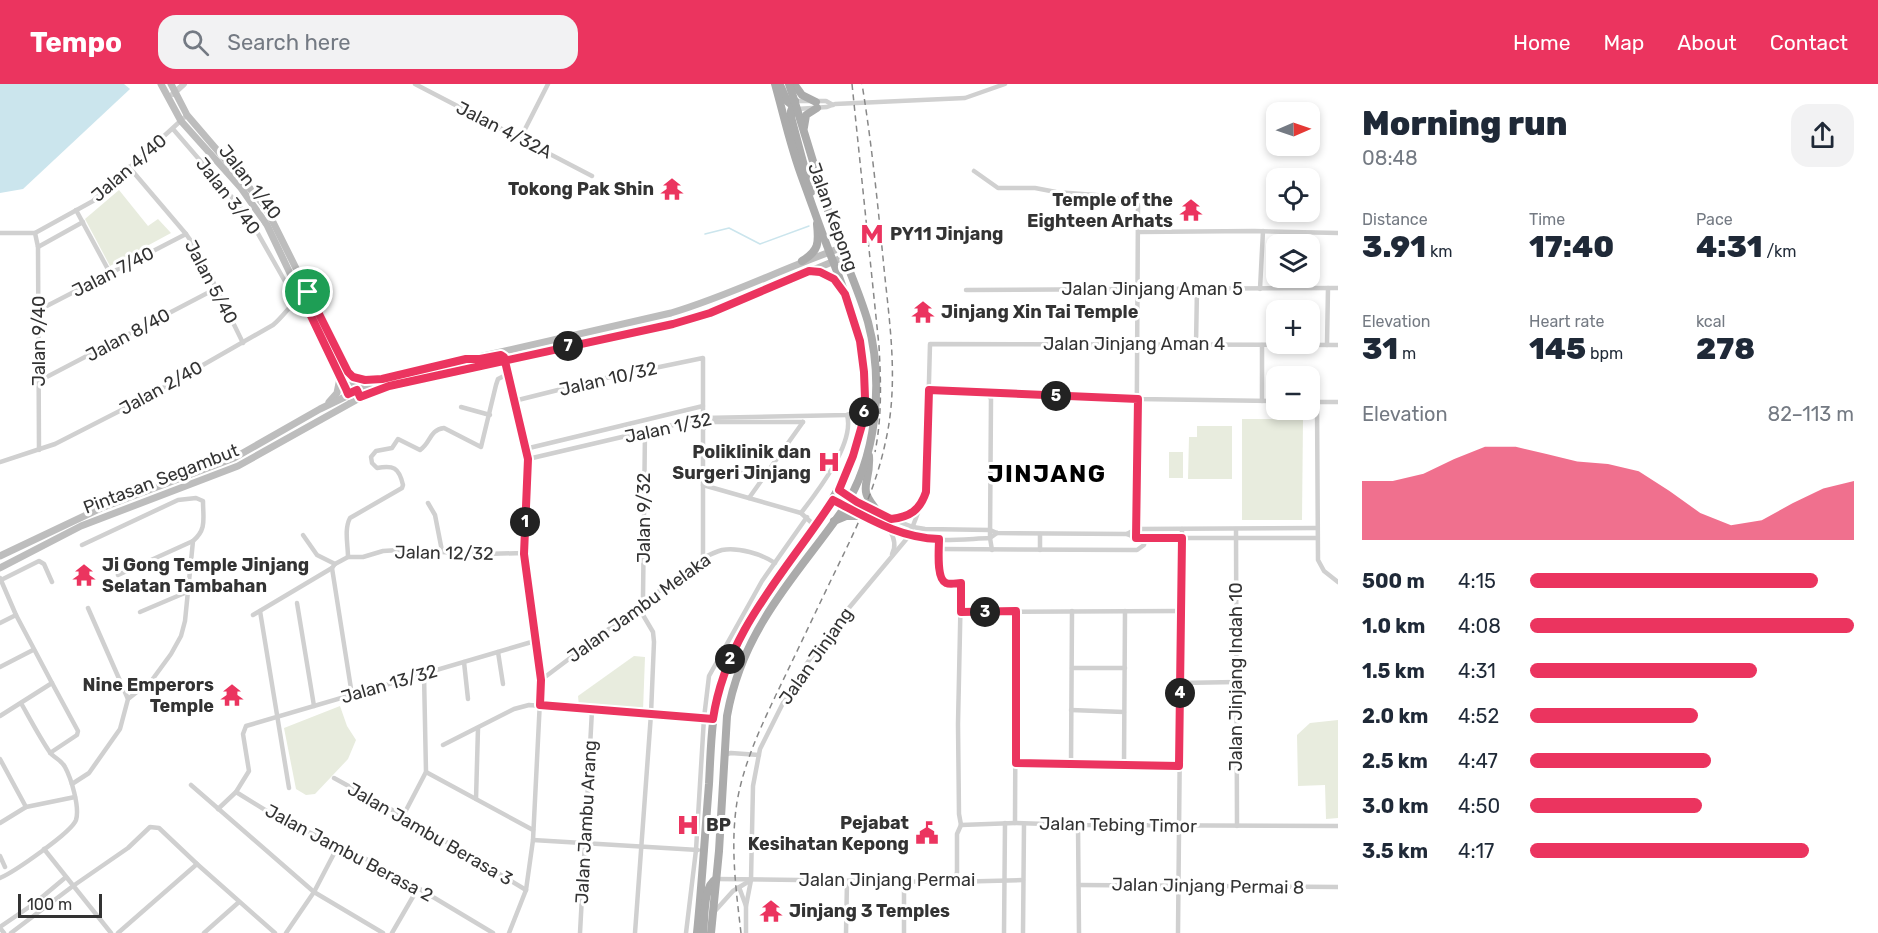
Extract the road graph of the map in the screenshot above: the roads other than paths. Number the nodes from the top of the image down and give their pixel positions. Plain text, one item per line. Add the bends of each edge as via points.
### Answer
1 (161, 84) edge
2 (171, 84) edge
3 (184, 84) edge
4 (415, 84) edge
5 (549, 84) edge
6 (775, 84) edge
7 (779, 84) edge
8 (789, 84) edge
9 (794, 84) edge
10 (1005, 84) edge
11 (175, 93) junction
12 (168, 98) junction
13 (816, 105) junction
14 (794, 106) junction
15 (188, 115) junction
16 (181, 121) junction
17 (174, 129) junction
18 (804, 130) junction
19 (520, 139) junction
20 (129, 167) junction
21 (974, 171) dead end
22 (592, 176) dead end
23 (815, 208) junction
24 (76, 210) junction
25 (83, 222) junction
26 (1263, 231) junction
27 (1140, 232) junction
28 (0, 233) edge
29 (35, 233) junction
30 (1338, 233) edge
31 (186, 234) junction
32 (38, 247) junction
33 (841, 248) junction
34 (830, 252) junction
35 (844, 257) junction
36 (802, 261) junction
37 (833, 261) junction
38 (809, 271) junction
39 (110, 273) junction
40 (217, 288) junction
41 (1328, 288) junction
42 (1338, 288) edge
43 (1139, 289) junction
44 (1197, 289) junction
45 (1260, 289) junction
46 (966, 290) dead end
47 (845, 294) junction
48 (301, 295) junction
49 (39, 310) junction
50 (243, 343) junction
51 (930, 344) joint
52 (1138, 344) junction
53 (1196, 344) junction
54 (1262, 345) junction
55 (1327, 345) junction
56 (1338, 345) edge
57 (862, 355) junction
58 (466, 359) junction
59 (505, 361) junction
60 (348, 372) junction
61 (508, 374) junction
62 (340, 378) junction
63 (382, 379) junction
64 (39, 381) junction
65 (929, 390) junction
66 (987, 393) junction
67 (348, 394) junction
68 (358, 394) junction
69 (1138, 399) junction
70 (514, 400) junction
71 (1262, 401) junction
72 (1266, 401) edge
73 (352, 402) junction
74 (1320, 402) edge
75 (1338, 402) edge
76 (703, 406) junction
77 (461, 407) dead end
78 (320, 409) junction
79 (490, 415) junction
80 (847, 415) junction
81 (805, 416) junction
82 (703, 418) junction
83 (1317, 420) edge
84 (803, 422) junction
85 (703, 429) junction
86 (645, 431) junction
87 (856, 447) junction
88 (525, 449) junction
89 (39, 450) junction
90 (868, 452) junction
91 (528, 459) junction
92 (0, 462) edge
93 (703, 473) junction
94 (767, 473) junction
95 (703, 485) junction
96 (839, 490) junction
97 (850, 497) junction
98 (749, 498) junction
99 (833, 500) junction
100 (923, 501) junction
101 (428, 503) dead end
102 (845, 506) junction
103 (801, 513) junction
104 (881, 515) junction
105 (861, 516) junction
106 (807, 517) junction
107 (891, 519) junction
108 (834, 522) junction
109 (815, 526) junction
110 (914, 527) junction
111 (1317, 528) junction
112 (888, 529) junction
113 (1136, 529) junction
114 (1182, 529) junction
115 (1236, 529) junction
116 (990, 530) junction
117 (997, 533) junction
118 (1040, 534) junction
119 (1127, 534) junction
120 (303, 535) dead end
121 (909, 536) junction
122 (990, 538) junction
123 (1136, 538) junction
124 (1145, 538) junction
125 (1182, 538) junction
126 (1236, 538) junction
127 (1317, 538) junction
128 (939, 539) junction
129 (53, 541) junction
130 (193, 542) junction
131 (82, 545) dead end
132 (939, 549) junction
133 (992, 550) junction
134 (1040, 550) junction
135 (442, 551) junction
136 (524, 554) junction
137 (0, 556) edge
138 (348, 557) junction
139 (703, 558) junction
140 (889, 559) junction
141 (0, 563) edge
142 (775, 563) junction
143 (333, 566) junction
144 (0, 568) edge
145 (118, 575) dead end
146 (1, 579) edge
147 (52, 582) dead end
148 (1338, 582) edge
149 (187, 592) junction
150 (297, 603) dead end
151 (641, 604) junction
152 (88, 608) dead end
153 (260, 611) junction
154 (1016, 611) junction
155 (1072, 611) junction
156 (1125, 611) junction
157 (1181, 611) junction
158 (140, 612) dead end
159 (961, 612) junction
160 (16, 615) junction
161 (253, 615) dead end
162 (0, 623) edge
163 (535, 641) junction
164 (33, 650) junction
165 (498, 652) junction
166 (464, 662) junction
167 (0, 668) edge
168 (1072, 668) junction
169 (1125, 668) junction
170 (424, 674) junction
171 (541, 680) junction
172 (1236, 682) junction
173 (1180, 683) junction
174 (503, 684) dead end
175 (50, 685) junction
176 (352, 695) junction
177 (128, 699) junction
178 (468, 699) dead end
179 (21, 703) junction
180 (540, 705) junction
181 (314, 706) junction
182 (592, 710) junction
183 (1071, 710) junction
184 (1125, 712) junction
185 (651, 714) junction
186 (0, 716) edge
187 (276, 717) junction
188 (704, 718) junction
189 (713, 719) junction
190 (478, 728) junction
191 (443, 745) dead end
192 (50, 753) junction
193 (759, 755) junction
194 (724, 758) junction
195 (0, 759) edge
196 (1016, 763) junction
197 (1071, 764) junction
198 (1124, 765) junction
199 (1179, 766) junction
200 (426, 772) junction
201 (334, 778) dead end
202 (72, 784) junction
203 (191, 785) dead end
204 (289, 788) dead end
205 (236, 792) junction
206 (75, 797) junction
207 (476, 799) junction
208 (26, 807) junction
209 (218, 809) junction
210 (403, 816) junction
211 (0, 823) edge
212 (1015, 823) junction
213 (1005, 824) junction
214 (1024, 824) junction
215 (961, 825) junction
216 (1078, 825) junction
217 (1179, 826) junction
218 (1237, 826) junction
219 (1338, 826) edge
220 (533, 830) junction
221 (533, 840) junction
222 (584, 842) junction
223 (339, 844) junction
224 (642, 846) junction
225 (44, 849) junction
226 (700, 850) junction
227 (0, 856) edge
228 (197, 864) junction
229 (5, 867) dead end
230 (66, 877) junction
231 (0, 878) edge
232 (716, 879) junction
233 (751, 879) junction
234 (847, 880) junction
235 (1005, 880) junction
236 (1023, 880) junction
237 (904, 881) junction
238 (948, 882) junction
239 (1078, 885) junction
240 (1179, 885) junction
241 (72, 886) junction
242 (739, 887) junction
243 (1338, 887) edge
244 (418, 888) junction
245 (526, 890) junction
246 (314, 892) junction
247 (239, 902) junction
248 (746, 906) junction
249 (713, 913) junction
250 (0, 927) edge
251 (4, 933) edge
252 (11, 933) edge
253 (111, 933) edge
254 (118, 933) edge
255 (204, 933) edge
256 (275, 933) edge
257 (286, 933) edge
258 (383, 933) edge
259 (392, 933) edge
260 (493, 933) edge
261 (509, 933) edge
262 (580, 933) edge
263 (635, 933) edge
264 (686, 933) edge
265 (697, 933) edge
266 (703, 933) edge
267 (711, 933) edge
268 (746, 933) edge
269 (846, 933) edge
270 (904, 933) edge
271 (1004, 933) edge
272 (1023, 933) edge
273 (1079, 933) edge
274 (1178, 933) edge

1 - 12 main road, Jalan 1/40
2 - 11 main road, Jalan 1/40
3 - 11 street
4 - 19 street, Jalan 4/32A
5 - 19 street
6 - 23 main road, Jalan Kepong via 802,178
7 - 14 main road
8 - 14 main road, Jalan Kepong
9 - 13 main road
10 - 13 street via 965,98
11 - 12 street
11 - 15 main road, Jalan 1/40
12 - 16 main road, Jalan 1/40
13 - 14 street
13 - 18 main road via 806,115
14 - 18 main road, Jalan Kepong
14 - 23 main road via 791,117
15 - 16 street, Jalan 4/40
15 - 48 main road, Jalan 1/40 via 265,207
16 - 17 street, Jalan 4/40
16 - 48 main road, Jalan 1/40 via 258,212
17 - 20 street, Jalan 4/40
17 - 48 street, Jalan 3/40 via 248,216
18 - 33 main road, Jalan Kepong
19 - 22 street, Jalan 4/32A
20 - 24 street, Jalan 4/40 via 93,201
20 - 31 street, Jalan 5/40
21 - 27 street via 998,188 1108,196 1138,205
23 - 34 main road, Jalan Kepong
23 - 36 main road via 818,244 810,257
24 - 25 street
24 - 29 street, Jalan 4/40
25 - 32 street
25 - 39 street
26 - 27 street
26 - 30 street
26 - 45 street
27 - 43 street
28 - 29 street, Jalan 4/40
29 - 32 street, Jalan 9/40
31 - 39 street, Jalan 7/40
31 - 40 street, Jalan 5/40
32 - 49 street, Jalan 9/40
33 - 34 main road, Pintasan Segambut
33 - 35 main road, Jalan Kepong
34 - 36 main road, Pintasan Segambut
34 - 37 main road, Jalan Kepong
35 - 37 main road, Pintasan Segambut
35 - 90 main road, Jalan Kepong via 867,320 874,361 875,419
36 - 58 main road, Pintasan Segambut via 702,304
37 - 38 main road, Pintasan Segambut
37 - 47 main road, Jalan Kepong
38 - 47 main road via 831,276
38 - 59 main road, Pintasan Segambut via 710,313 673,324
39 - 49 street, Jalan 7/40
40 - 50 street, Jalan 5/40
40 - 64 street, Jalan 8/40
41 - 42 street, Jalan Jinjang Aman 5
41 - 45 street, Jalan Jinjang Aman 5
41 - 55 street
43 - 44 street, Jalan Jinjang Aman 5
43 - 46 street, Jalan Jinjang Aman 5
43 - 52 street
44 - 45 street, Jalan Jinjang Aman 5
44 - 53 street
47 - 57 main road, Jalan Kepong
48 - 50 street, Jalan 2/40 via 273,325
48 - 60 main road, Jalan 1/40
48 - 62 main road, Jalan 1/40
49 - 64 street, Jalan 9/40
50 - 89 street, Jalan 2/40 via 147,397
51 - 52 street, Jalan Jinjang Aman 4
51 - 65 street, Jalan Jinjang
52 - 53 street, Jalan Jinjang Aman 4
52 - 69 street
53 - 54 street, Jalan Jinjang Aman 4
54 - 55 street, Jalan Jinjang Aman 4
54 - 71 street
55 - 56 street, Jalan Jinjang Aman 4
57 - 80 street via 861,403 856,412
57 - 87 main road, Jalan Kepong via 865,398
58 - 59 main road via 501,355
58 - 63 main road, Pintasan Segambut
59 - 61 street
59 - 68 main road, Pintasan Segambut
60 - 63 main road via 361,380
60 - 68 main road, Jalan 1/40
61 - 70 street
61 - 79 street via 498,379
62 - 67 main road, Jalan 1/40
62 - 78 main road via 335,397
63 - 68 main road, Pintasan Segambut
64 - 89 street, Jalan 9/40
65 - 66 street
65 - 100 street, Jalan Jinjang
66 - 69 street
66 - 116 street via 991,399
67 - 68 main road, Pintasan Segambut
67 - 73 main road, Jalan 1/40
67 - 78 main road, Pintasan Segambut
68 - 73 main road, Pintasan Segambut
69 - 71 street
69 - 113 street
70 - 76 street, Jalan 10/32 via 703,358
70 - 88 street
71 - 72 street
73 - 129 main road, Pintasan Segambut via 238,466 113,513
74 - 75 street
76 - 82 street
76 - 88 street
77 - 79 street
78 - 137 main road, Pintasan Segambut via 234,458 101,507
79 - 138 street via 481,447 444,428 432,433 420,450 398,439 392,448 376,451 372,463 377,468 393,467 403,485 350,518
80 - 81 street, Jalan 1/32
80 - 87 street via 858,422
80 - 103 street via 849,430 836,463
81 - 82 street, Jalan 1/32
81 - 84 street
82 - 85 street
82 - 86 street, Jalan 1/32
83 - 111 street
84 - 85 street via 712,422
84 - 94 street
85 - 93 street
86 - 91 street, Jalan 1/32
86 - 151 street, Jalan 9/32
87 - 96 main road, Jalan Kepong
88 - 91 street
89 - 92 street, Jalan 2/40
90 - 97 main road, Jalan Kepong
90 - 104 main road via 864,490
91 - 136 street
93 - 94 street
93 - 95 street
94 - 98 street
95 - 98 street
95 - 139 street
96 - 97 street
96 - 99 main road, Jalan Kepong
97 - 102 main road, Jalan Kepong
97 - 104 street
98 - 103 street
99 - 102 street
99 - 109 main road, Jalan Kepong
100 - 107 street via 914,513
100 - 110 street, Jalan Jinjang
101 - 135 street
102 - 105 street
102 - 108 main road, Jalan Kepong
103 - 106 street
104 - 107 street
105 - 108 main road via 846,516
105 - 112 street
106 - 109 street
106 - 142 street, Jalan Kepong
107 - 110 street
108 - 194 main road, Jalan Kepong via 753,639 729,704
109 - 189 main road, Jalan Kepong via 747,625 724,676
110 - 116 street
110 - 121 street, Jalan Jinjang
111 - 115 street
111 - 127 street
112 - 121 street
112 - 140 street via 895,540
113 - 114 street
113 - 119 street
113 - 123 street
114 - 115 street
114 - 125 street
115 - 126 street, Jalan Jinjang Indah 10
116 - 117 street
116 - 122 street
117 - 118 street
117 - 122 street
118 - 119 street
118 - 134 street
119 - 123 street
120 - 143 street via 317,555
121 - 128 street
121 - 140 street, Jalan Jinjang
122 - 128 street
122 - 133 street
123 - 124 street
124 - 125 street
124 - 134 street via 1144,545 1137,550
125 - 126 street
125 - 157 street
126 - 127 street
126 - 172 street, Jalan Jinjang Indah 10
127 - 148 street via 1320,566
128 - 132 street
129 - 141 main road
129 - 144 main road, Pintasan Segambut
130 - 131 street via 204,527 202,501 196,498 177,500
130 - 145 street
130 - 149 street
132 - 133 street
132 - 159 street via 943,581 961,583
133 - 134 street
135 - 136 street, Jalan 12/32
135 - 138 street, Jalan 12/32 via 383,551
136 - 163 street
138 - 143 street, Jalan 12/32
139 - 142 street, Jalan Jambu Melaka via 728,549
139 - 151 street, Jalan Jambu Melaka
140 - 193 street, Jalan Jinjang via 805,666
142 - 188 street, Jalan Kepong via 713,668
143 - 153 street, Jalan 12/32
143 - 176 street
146 - 147 street via 39,561
146 - 160 street
149 - 158 street
149 - 177 street via 181,636 152,680
150 - 181 street
151 - 171 street, Jalan Jambu Melaka
151 - 185 street via 640,610 653,632
152 - 177 street
153 - 161 street, Jalan 12/32
153 - 187 street
154 - 155 street
154 - 159 street
154 - 196 street
155 - 156 street
155 - 168 street
156 - 157 street
156 - 169 street
157 - 173 street
159 - 215 street
160 - 162 street
160 - 164 street
163 - 165 street, Jalan 13/32
163 - 171 street
164 - 167 street
164 - 175 street
165 - 166 street, Jalan 13/32
165 - 174 street
166 - 170 street, Jalan 13/32
166 - 178 street
168 - 169 street
168 - 183 street
169 - 184 street
170 - 176 street, Jalan 13/32
170 - 200 street
171 - 180 street
172 - 173 street
172 - 218 street, Jalan Jinjang Indah 10
173 - 199 street
175 - 179 street
175 - 192 street via 78,730 77,735
176 - 181 street, Jalan 13/32
177 - 202 street via 120,729 89,773
179 - 186 street
179 - 192 street
180 - 182 street
180 - 190 street via 514,709
180 - 220 street
181 - 187 street, Jalan 13/32
182 - 185 street
182 - 222 street, Jalan Jambu Arang
183 - 184 street
183 - 197 street
184 - 198 street
185 - 188 street
185 - 224 street
187 - 204 street
187 - 205 street, Jalan 13/32 via 244,729 249,771
188 - 189 street
188 - 226 street, Jalan Kepong
189 - 226 main road, Jalan Kepong
190 - 191 street
190 - 207 street
192 - 202 street via 63,764
193 - 194 street via 731,753
193 - 233 street, Jalan Jinjang via 753,786
194 - 232 main road, Jalan Kepong
195 - 208 street
196 - 197 street
196 - 212 street
197 - 198 street
198 - 199 street
199 - 217 street
200 - 207 street
200 - 210 street
201 - 210 street, Jalan Jambu Berasa 3
202 - 206 street
203 - 209 street
205 - 209 street
205 - 223 street, Jalan Jambu Berasa 2 via 288,824
206 - 208 street
206 - 225 street via 74,824
207 - 220 street
208 - 211 street
209 - 246 street
210 - 245 street, Jalan Jambu Berasa 3
212 - 213 street, Jalan Tebing Timor
212 - 214 street, Jalan Tebing Timor
213 - 215 street, Jalan Tebing Timor
213 - 235 street
214 - 216 street, Jalan Tebing Timor
214 - 236 street
215 - 238 street via 957,834 956,877
216 - 217 street, Jalan Tebing Timor
216 - 239 street
217 - 218 street, Jalan Tebing Timor
217 - 240 street
218 - 219 street, Jalan Tebing Timor
220 - 221 street
221 - 222 street
221 - 245 street
222 - 224 street
222 - 262 street, Jalan Jambu Arang
223 - 244 street, Jalan Jambu Berasa 2
223 - 246 street
224 - 226 street
224 - 263 street
225 - 230 street
225 - 231 street
226 - 264 street, Jalan Kepong
226 - 265 main road, Jalan Kepong
227 - 229 street
228 - 241 street via 159,828 150,827 128,849
228 - 247 street
228 - 254 street
230 - 241 street
230 - 250 street
232 - 233 street, Jalan Jinjang Permai
232 - 249 main road, Jalan Kepong
232 - 266 main road via 707,891
233 - 234 street, Jalan Jinjang Permai
233 - 242 street
233 - 248 street, Jalan Jinjang
234 - 237 street, Jalan Jinjang Permai
234 - 269 street
235 - 236 street, Jalan Jinjang Permai
235 - 238 street, Jalan Jinjang Permai
235 - 271 street
236 - 272 street
237 - 238 street, Jalan Jinjang Permai
237 - 270 street
239 - 240 street, Jalan Jinjang Permai 8
239 - 273 street
240 - 243 street, Jalan Jinjang Permai 8
240 - 274 street
241 - 252 street
241 - 253 street
242 - 248 street, Jalan Jinjang
242 - 249 street
244 - 259 street
244 - 260 street, Jalan Jambu Berasa 2
245 - 261 street
246 - 257 street
246 - 258 street
247 - 255 street
247 - 256 street
248 - 268 street, Jalan Jinjang
249 - 267 main road, Jalan Kepong
250 - 251 street

